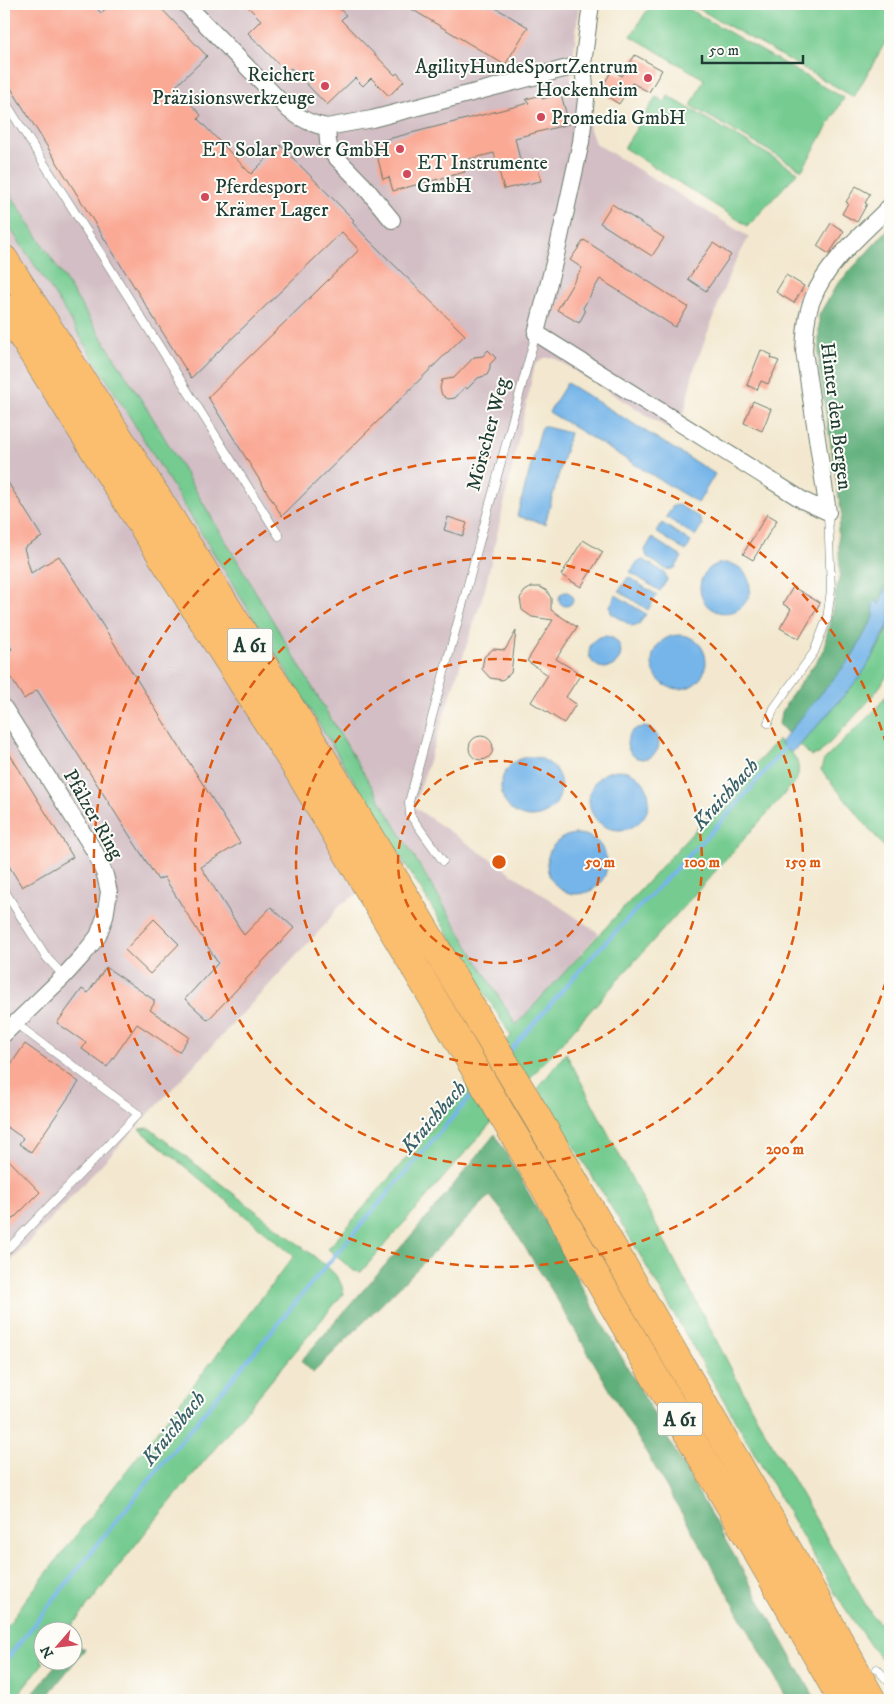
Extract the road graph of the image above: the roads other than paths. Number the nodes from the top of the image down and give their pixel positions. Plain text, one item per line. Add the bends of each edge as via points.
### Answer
1 (186, 4) edge
2 (591, 4) edge
3 (583, 64) junction
4 (4, 100) edge
5 (327, 127) junction
6 (890, 206) edge
7 (392, 220) dead end
8 (4, 259) edge
9 (4, 308) edge
10 (536, 333) junction
11 (828, 512) junction
12 (279, 536) dead end
13 (4, 708) edge
14 (768, 723) dead end
15 (443, 861) dead end
16 (4, 890) edge
17 (64, 976) junction
18 (9, 1028) edge
19 (4, 1252) edge
20 (814, 1595) junction
21 (884, 1676) edge
22 (842, 1700) edge
23 (872, 1700) edge

1 - 5 street via 288,110 317,126
2 - 3 street, Mörscher Weg
3 - 5 street via 372,119
3 - 10 street, Mörscher Weg via 586,99 581,142
4 - 12 lane
5 - 7 street via 331,152
6 - 11 street, Hinter den Bergen via 824,274 812,299 806,325 804,351
8 - 20 highway, A 61 via 320,754 537,1117
9 - 22 highway, A 61 via 301,775 470,1058
10 - 11 street via 804,501
10 - 15 lane, Mörscher Weg via 409,802 410,815
11 - 14 lane via 831,590 826,619 814,652 774,708
13 - 17 street, Pfälzer Ring via 95,852 109,892 98,936
16 - 17 lane via 47,958
17 - 18 street, Pfälzer Ring
18 - 19 lane via 138,1114
20 - 21 highway
20 - 23 highway, A 61

